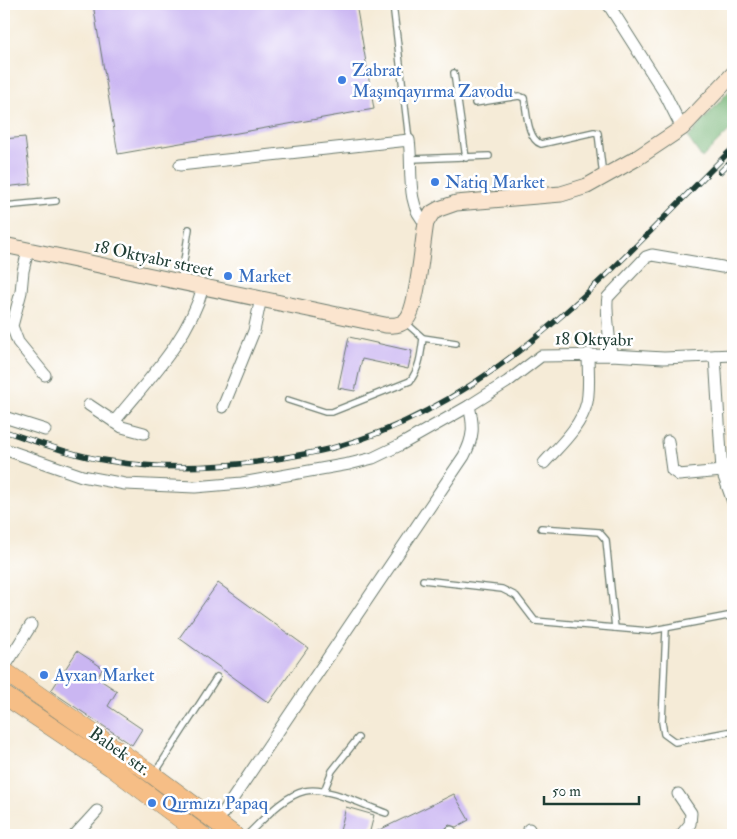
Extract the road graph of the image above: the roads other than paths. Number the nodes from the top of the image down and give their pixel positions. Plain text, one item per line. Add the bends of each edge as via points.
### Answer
1 (393, 4) edge
2 (608, 4) edge
3 (454, 73) dead end
4 (733, 74) edge
5 (475, 103) dead end
6 (682, 128) junction
7 (409, 140) junction
8 (488, 156) dead end
9 (466, 158) junction
10 (412, 159) junction
11 (180, 165) dead end
12 (604, 178) junction
13 (56, 201) dead end
14 (4, 206) edge
15 (426, 223) junction
16 (189, 229) dead end
17 (4, 245) edge
18 (28, 250) junction
19 (722, 267) dead end
20 (180, 283) junction
21 (203, 287) junction
22 (261, 298) junction
23 (405, 322) junction
24 (423, 338) junction
25 (456, 343) dead end
26 (588, 354) junction
27 (610, 355) junction
28 (733, 355) edge
29 (715, 356) junction
30 (46, 375) dead end
31 (288, 400) dead end
32 (89, 405) dead end
33 (469, 406) junction
34 (223, 407) dead end
35 (4, 417) edge
36 (114, 422) junction
37 (45, 430) dead end
38 (144, 433) dead end
39 (668, 441) dead end
40 (4, 449) edge
41 (544, 464) dead end
42 (722, 471) junction
43 (733, 502) edge
44 (541, 528) dead end
45 (423, 580) dead end
46 (733, 615) edge
47 (31, 625) dead end
48 (614, 628) junction
49 (666, 629) junction
50 (4, 669) edge
51 (217, 677) dead end
52 (4, 694) edge
53 (733, 731) edge
54 (358, 738) dead end
55 (153, 774) junction
56 (324, 791) junction
57 (678, 794) dead end
58 (97, 811) dead end
59 (386, 813) dead end
60 (217, 822) junction
61 (75, 835) edge
62 (202, 835) edge
63 (234, 835) edge
64 (247, 835) edge
65 (681, 835) edge

1 - 7 lane
2 - 6 street via 664,92
3 - 9 lane
4 - 6 street
5 - 12 lane via 524,98 532,136 541,144 598,133
6 - 12 street
7 - 10 street
7 - 11 street
8 - 9 lane
9 - 10 lane
10 - 15 street via 412,202
12 - 15 street via 560,194 456,203 439,209
13 - 14 lane
15 - 23 street via 414,306
16 - 20 lane
17 - 18 street, 18 Oktyabr street
18 - 20 street, 18 Oktyabr street
18 - 30 street via 12,326 18,342
19 - 27 street via 646,257 606,302
20 - 21 street, 18 Oktyabr street
21 - 22 street, 18 Oktyabr street
21 - 36 street via 194,315 183,334
22 - 23 street, 18 Oktyabr street via 391,326
22 - 34 street via 254,331
23 - 24 lane
24 - 25 lane
24 - 31 lane via 416,374 404,384 332,412
26 - 27 street, 18 Oktyabr
26 - 33 street, 18 Oktyabr via 540,356
26 - 41 street via 587,401 582,416
27 - 29 street, 18 Oktyabr
28 - 29 street, 18 Oktyabr
29 - 42 street
32 - 36 street
33 - 40 street, 18 Oktyabr via 373,458 242,483 195,487 125,484 73,474
33 - 60 street via 474,429 464,456
35 - 37 street
36 - 38 street
39 - 42 street via 672,470 679,476
42 - 43 street
44 - 48 lane via 599,532 606,540
45 - 48 lane via 502,589 516,596 535,621
46 - 49 lane
47 - 50 street
48 - 49 lane
49 - 53 lane via 664,734 675,742
50 - 55 main road, Babek str.
51 - 55 lane
52 - 62 main road, Babek str.
54 - 56 lane via 332,771
55 - 60 main road, Babek str.
56 - 59 lane
56 - 64 lane via 305,791 291,798
57 - 65 street via 691,813 690,824
58 - 61 street
60 - 63 main road, Babek str.

